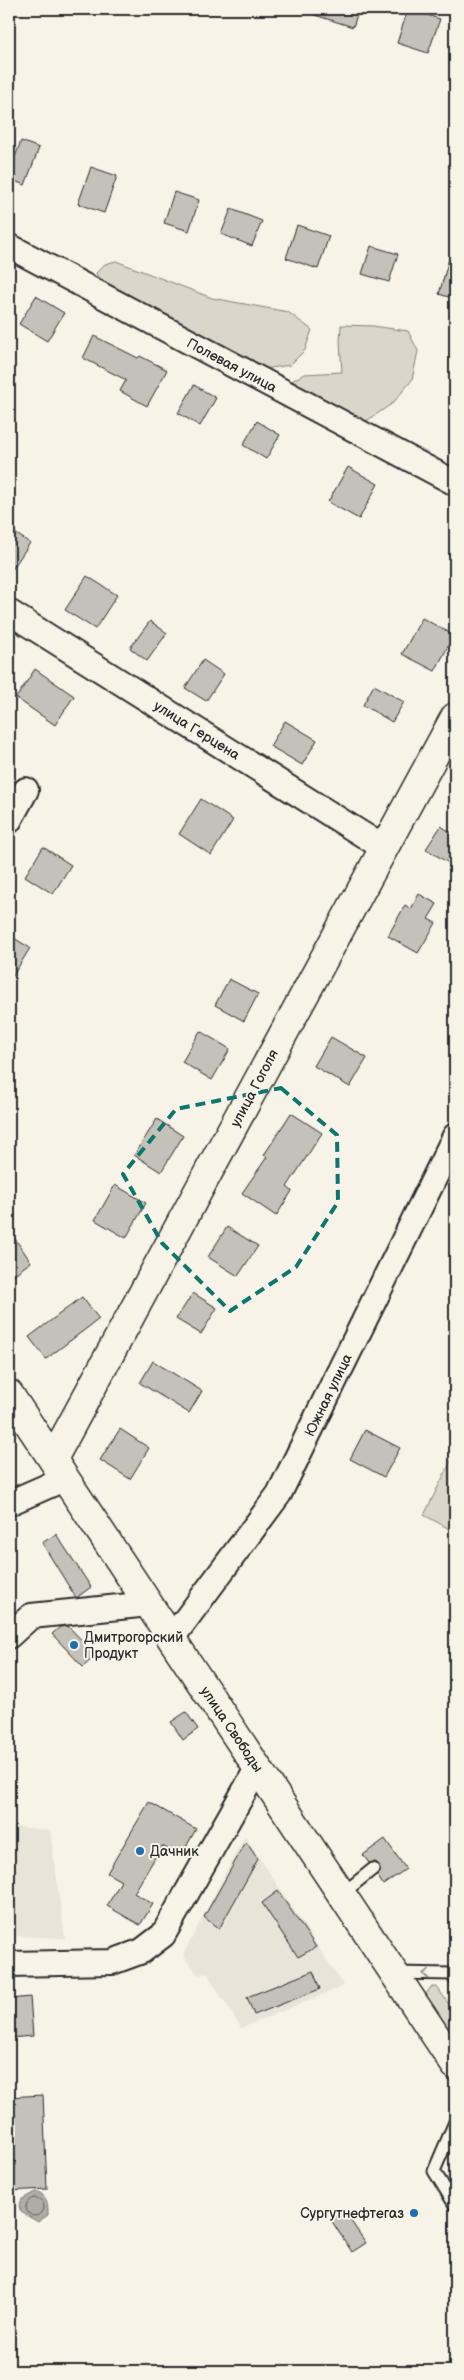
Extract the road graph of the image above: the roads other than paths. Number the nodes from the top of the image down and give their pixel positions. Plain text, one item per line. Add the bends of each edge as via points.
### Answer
1 (9, 246) edge
2 (455, 483) edge
3 (9, 612) edge
4 (455, 717) edge
5 (26, 790) dead end
6 (9, 821) edge
7 (384, 848) junction
8 (455, 1136) edge
9 (9, 1394) edge
10 (59, 1469) junction
11 (9, 1502) edge
12 (149, 1604) junction
13 (9, 1636) edge
14 (172, 1638) junction
15 (258, 1767) junction
16 (373, 1869) dead end
17 (342, 1894) junction
18 (9, 1964) edge
19 (394, 1973) junction
20 (455, 1980) edge
21 (455, 2065) edge
22 (455, 2122) edge
23 (455, 2204) edge

1 - 2 street, Полевая улица
3 - 7 street, улица Герцена
4 - 7 street, улица Гоголя
5 - 6 street
7 - 10 street, улица Гоголя
8 - 14 street, Южная улица via 280,1494
9 - 10 street, улица Свободы
10 - 11 street
10 - 12 street, улица Свободы
12 - 13 street via 31,1616
12 - 14 street, улица Свободы
14 - 15 street, улица Свободы
15 - 17 street, улица Свободы
15 - 18 street via 163,1935 142,1951 112,1962
16 - 17 lane
17 - 19 street, улица Свободы
20 -> 19 lane via 452,1974
19 - 21 street, улица Свободы
22 - 23 lane via 434,2171

